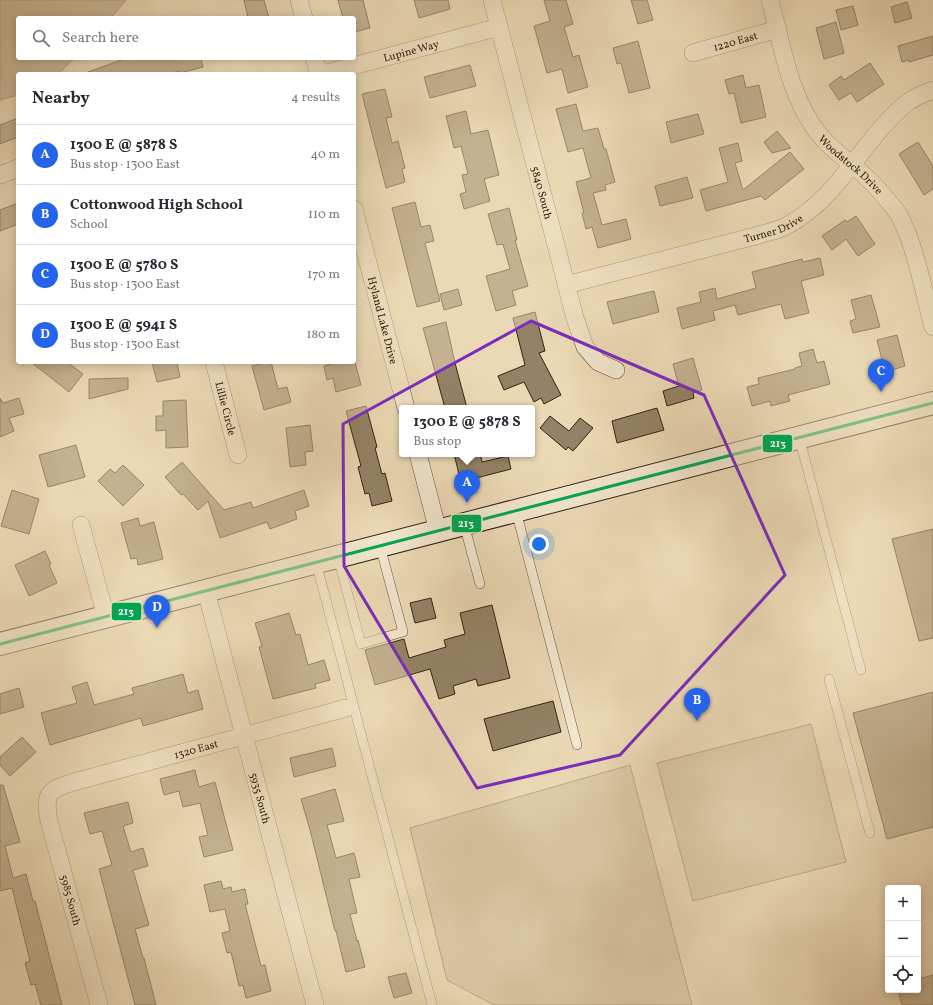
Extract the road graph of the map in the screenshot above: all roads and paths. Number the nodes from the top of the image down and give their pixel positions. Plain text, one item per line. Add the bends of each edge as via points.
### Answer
1 (299, 0) edge
2 (492, 0) edge
3 (770, 0) edge
4 (303, 16) edge
5 (499, 27) junction
6 (778, 29) junction
7 (693, 53) dead end
8 (314, 60) edge
9 (318, 72) edge
10 (330, 72) edge
11 (933, 90) edge
12 (852, 165) junction
13 (16, 169) edge
14 (0, 175) edge
15 (356, 217) edge
16 (566, 285) junction
17 (933, 327) edge
18 (215, 364) edge
19 (616, 370) dead end
20 (933, 402) edge
21 (405, 405) edge
22 (799, 437) junction
23 (238, 455) dead end
24 (419, 457) edge
25 (516, 511) junction
26 (464, 524) junction
27 (81, 525) dead end
28 (438, 531) junction
29 (380, 546) junction
30 (338, 557) junction
31 (316, 562) junction
32 (480, 584) dead end
33 (206, 591) junction
34 (106, 617) junction
35 (0, 644) edge
36 (861, 670) dead end
37 (829, 679) dead end
38 (346, 708) dead end
39 (244, 736) junction
40 (576, 745) dead end
41 (48, 795) joint
42 (870, 833) dead end
43 (99, 1005) edge
44 (314, 1005) edge
45 (432, 1005) edge

1 - 4 street
2 - 5 street, 5840 South
3 - 6 street, Woodstock Drive
5 - 10 street, Lupine Way
5 - 16 street, 5840 South
6 - 7 street, 1220 East
6 - 12 street, Woodstock Drive via 798,101 818,133
8 - 9 street
11 - 12 street, Turner Drive via 904,106 885,124
12 - 16 street, Turner Drive via 817,205 788,226
12 - 17 street, Woodstock Drive via 880,190 900,216 911,241
13 - 14 street
15 - 21 street, Hyland Lake Drive
16 - 19 street, 5840 South via 585,347 598,362
18 - 23 street, Lillie Circle
20 - 22 main road
22 - 25 main road
22 - 36 lane
24 - 28 street
25 - 26 main road
25 - 40 lane
26 - 28 main road
26 - 32 lane
27 - 34 street
28 - 29 main road
29 - 30 main road
29 - 30 lane via 403,632 361,644
30 - 31 main road
31 - 33 main road
31 - 45 lane
33 - 34 main road
33 - 39 street, 5935 South
34 - 35 main road
37 - 42 lane
38 - 39 street, 1320 East
39 - 41 street, 1320 East via 74,782 55,789
39 - 44 street, 5935 South
41 - 43 street, 5985 South via 49,821

